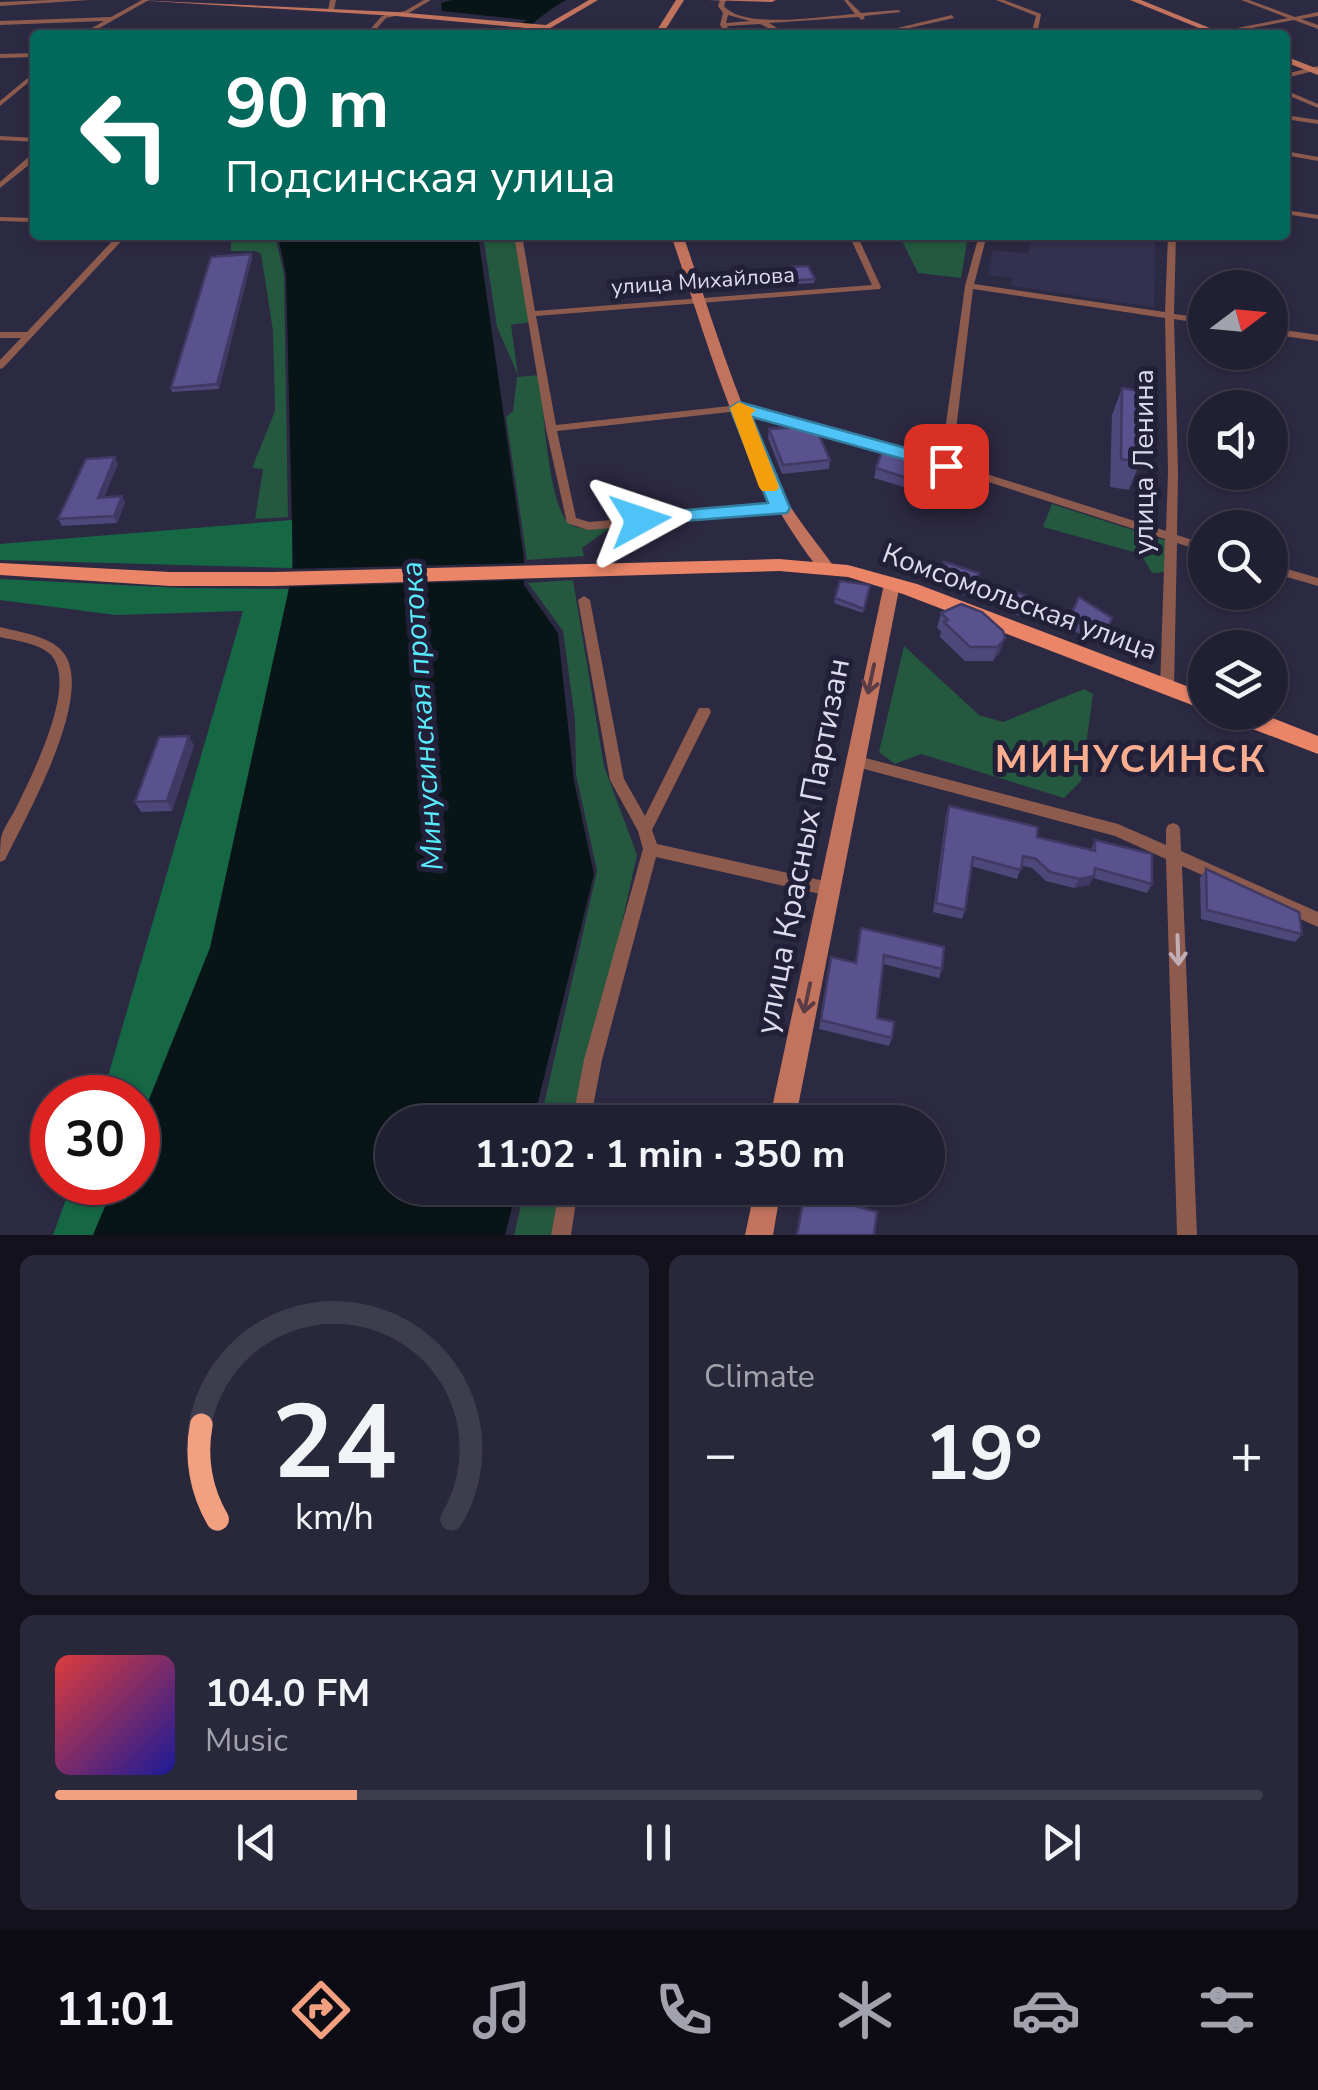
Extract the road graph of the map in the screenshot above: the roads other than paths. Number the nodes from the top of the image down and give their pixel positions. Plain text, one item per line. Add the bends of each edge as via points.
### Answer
1 (86, 0) edge
2 (142, 0) edge
3 (428, 0) edge
4 (594, 0) edge
5 (680, 0) edge
6 (711, 0) edge
7 (722, 0) edge
8 (772, 0) edge
9 (1003, 0) edge
10 (1134, 0) edge
11 (1244, 0) edge
12 (190, 1) edge
13 (846, 1) edge
14 (0, 4) edge
15 (332, 5) edge
16 (726, 12) junction
17 (898, 12) dead end
18 (396, 14) junction
19 (1318, 14) edge
20 (861, 17) junction
21 (952, 17) dead end
22 (1294, 18) junction
23 (113, 19) junction
24 (760, 22) junction
25 (0, 23) edge
26 (723, 25) junction
27 (1318, 27) edge
28 (93, 30) edge
29 (374, 30) edge
30 (542, 30) edge
31 (661, 30) edge
32 (726, 30) edge
33 (776, 30) edge
34 (872, 30) edge
35 (894, 30) edge
36 (1035, 30) edge
37 (1210, 30) edge
38 (1238, 30) edge
39 (30, 55) edge
40 (0, 56) edge
41 (1290, 61) edge
42 (1316, 70) edge
43 (1290, 75) edge
44 (30, 78) edge
45 (0, 88) edge
46 (19, 88) junction
47 (1290, 94) edge
48 (0, 104) edge
49 (1318, 106) edge
50 (1290, 119) edge
51 (1318, 122) edge
52 (0, 138) edge
53 (30, 140) edge
54 (1290, 154) edge
55 (1318, 159) edge
56 (30, 160) edge
57 (0, 186) edge
58 (1290, 213) edge
59 (1318, 217) edge
60 (0, 219) edge
61 (30, 220) edge
62 (118, 240) edge
63 (519, 240) edge
64 (680, 240) edge
65 (855, 240) edge
66 (981, 240) edge
67 (1172, 240) edge
68 (969, 286) junction
69 (701, 299) junction
70 (532, 314) junction
71 (1168, 315) junction
72 (1188, 318) edge
73 (1288, 334) edge
74 (0, 335) edge
75 (28, 335) junction
76 (1318, 338) edge
77 (0, 366) edge
78 (739, 408) junction
79 (551, 430) junction
80 (946, 466) junction
81 (780, 508) junction
82 (1172, 538) junction
83 (1188, 543) edge
84 (826, 568) junction
85 (0, 569) edge
86 (1288, 573) edge
87 (1318, 582) edge
88 (892, 584) junction
89 (584, 600) dead end
90 (0, 632) edge
91 (1167, 688) junction
92 (1188, 696) edge
93 (704, 712) dead end
94 (1279, 730) edge
95 (1318, 745) edge
96 (854, 760) junction
97 (645, 830) junction
98 (1173, 830) dead end
99 (650, 849) junction
100 (1174, 852) junction
101 (0, 854) edge
102 (829, 889) junction
103 (1318, 920) edge
104 (585, 1105) edge
105 (785, 1105) edge
106 (566, 1205) edge
107 (765, 1205) edge
108 (560, 1235) edge
109 (759, 1235) edge
110 (1188, 1235) edge

1 - 14 street
2 - 12 street
2 - 23 street
3 - 18 street
4 - 30 street
5 - 31 street
6 - 7 street
7 - 8 street
7 - 16 street
9 - 36 street via 1039,15
10 - 37 street
11 - 22 street
12 - 15 street
13 - 20 street
15 - 18 street
16 - 24 street
16 - 26 street
17 - 20 street
18 - 29 street
18 - 30 street
19 - 22 street
20 - 24 street
20 - 34 street
21 - 35 street
22 - 27 street
22 - 38 street
23 - 25 street
23 - 28 street
24 - 26 street
24 - 33 street
26 - 32 street
39 - 40 street
41 - 42 street
42 - 43 street
44 - 46 street
45 - 46 street
46 - 48 street
47 - 49 street
50 - 51 street
52 - 53 street
54 - 55 street
56 - 57 street
58 - 59 street
60 - 61 street
62 - 75 street
63 - 70 street
64 - 69 street
65 - 69 street, улица Михайлова via 877,287
66 - 68 street
67 - 71 street, улица Ленина
68 - 71 street
68 - 80 street
69 - 70 street, улица Михайлова
69 - 78 street
70 - 79 street
71 - 72 street
71 - 82 street, улица Ленина
73 - 76 street
74 - 75 street
75 - 77 street
78 - 79 street
78 - 80 street
78 - 81 street
79 - 81 street via 568,512 579,524
80 - 82 street
81 - 84 street
82 - 83 street
82 - 91 street, улица Ленина
84 - 85 main road, Комсомольская улица via 274,579
84 - 88 main road, Комсомольская улица
86 - 87 street
88 - 91 main road, Комсомольская улица
88 -> 96 street, улица Красных Партизан
89 - 97 street via 616,780
90 - 101 street via 50,648 66,672 64,714
91 - 92 main road, Комсомольская улица
93 - 97 street
94 - 95 main road
96 - 100 street via 1118,830
96 - 102 street, улица Красных Партизан
97 - 99 street
98 - 100 street
99 - 102 street
99 - 104 street
100 - 103 street
100 -> 110 street
102 -> 105 street, улица Красных Партизан
106 - 108 street
107 - 109 street

